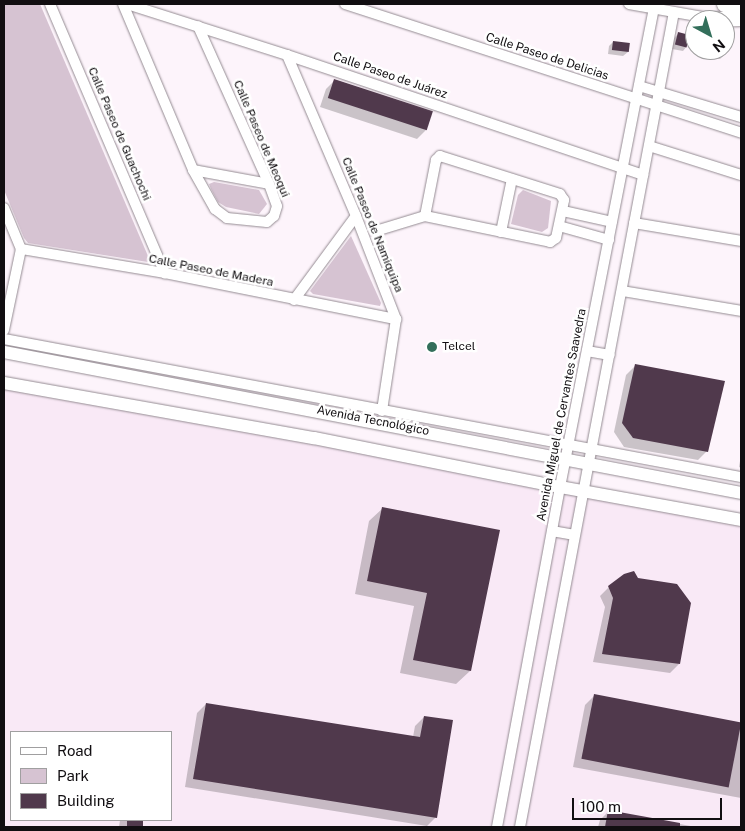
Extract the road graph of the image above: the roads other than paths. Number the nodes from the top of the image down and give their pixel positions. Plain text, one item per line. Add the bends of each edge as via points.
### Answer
1 (50, 4) edge
2 (123, 4) edge
3 (127, 4) edge
4 (345, 4) edge
5 (629, 4) edge
6 (724, 4) edge
7 (741, 7) edge
8 (654, 8) junction
9 (674, 12) junction
10 (685, 14) edge
11 (198, 26) junction
12 (287, 55) junction
13 (639, 86) junction
14 (659, 92) junction
15 (636, 99) junction
16 (656, 105) junction
17 (741, 118) edge
18 (741, 133) edge
19 (649, 146) junction
20 (623, 168) junction
21 (193, 170) junction
22 (644, 175) junction
23 (741, 175) edge
24 (512, 179) junction
25 (269, 184) junction
26 (4, 208) edge
27 (563, 211) junction
28 (356, 216) junction
29 (426, 216) junction
30 (612, 222) junction
31 (634, 223) junction
32 (559, 226) junction
33 (379, 230) dead end
34 (501, 232) junction
35 (609, 240) junction
36 (741, 241) edge
37 (20, 249) junction
38 (166, 273) junction
39 (622, 291) junction
40 (294, 300) junction
41 (741, 310) edge
42 (396, 320) junction
43 (4, 330) edge
44 (4, 339) edge
45 (587, 351) junction
46 (4, 352) edge
47 (610, 355) junction
48 (4, 383) edge
49 (382, 411) junction
50 (592, 449) junction
51 (568, 452) junction
52 (589, 462) junction
53 (741, 477) edge
54 (560, 487) junction
55 (584, 491) junction
56 (741, 492) edge
57 (741, 520) edge
58 (552, 531) junction
59 (575, 535) junction
60 (497, 827) edge
61 (520, 827) edge

1 - 38 street, Calle Paseo de Guachochi
2 - 21 street, Calle Paseo de Meoqui
3 - 11 street, Calle Paseo de Juárez
4 - 15 street, Calle Paseo de Delicias
5 - 8 street
6 - 7 highway
8 - 9 street
8 - 13 street, Avenida Miguel de Cervantes Saavedra
9 - 10 street
9 - 14 street
11 - 12 street, Calle Paseo de Juárez
11 - 25 street, Calle Paseo de Meoqui
12 - 20 street, Calle Paseo de Juárez
12 - 28 street, Calle Paseo de Namiquipa
13 - 14 street
13 - 15 street, Avenida Miguel de Cervantes Saavedra
14 - 16 street
14 - 17 street
15 - 16 street, Calle Paseo de Delicias
15 - 20 street, Avenida Miguel de Cervantes Saavedra
16 - 18 street, Calle Paseo de Delicias
16 - 19 street
19 - 22 street
19 - 23 street
20 - 22 street, Calle Paseo de Juárez
20 - 30 street, Avenida Miguel de Cervantes Saavedra
21 - 25 street
21 - 25 street, Calle Paseo de Meoqui via 215,209 227,218 263,223 271,219 277,206
22 - 31 street
24 - 27 street via 560,194 564,200
24 - 29 street via 440,156 436,160
24 - 34 street
26 - 37 street
27 - 30 street
27 - 32 street
28 - 40 street
28 - 42 street, Calle Paseo de Namiquipa
29 - 33 street
29 - 34 street
30 - 35 street, Avenida Miguel de Cervantes Saavedra
31 - 36 street
31 - 39 street
32 - 34 street via 554,240 550,242
32 - 35 street
35 - 45 street, Avenida Miguel de Cervantes Saavedra
37 - 38 street, Calle Paseo de Madera
37 - 43 street
38 - 40 street, Calle Paseo de Madera
39 - 41 street
39 - 47 street
40 - 42 street, Calle Paseo de Madera
42 - 49 street, Calle Paseo de Namiquipa
44 - 49 street
45 - 47 street
45 - 51 street, Avenida Miguel de Cervantes Saavedra
46 - 51 main road, Avenida Tecnológico
47 - 50 street
48 - 54 main road via 314,438
49 - 51 street
50 - 51 street
50 - 52 street
50 - 53 street
51 - 52 main road, Avenida Tecnológico
51 - 54 street, Avenida Miguel de Cervantes Saavedra
52 - 55 street
52 - 56 main road, Avenida Tecnológico
54 - 55 main road
54 - 58 street, Avenida Miguel de Cervantes Saavedra
55 - 57 main road
55 - 59 street
58 - 59 street
58 - 60 street, Avenida Miguel de Cervantes Saavedra
59 - 61 street

